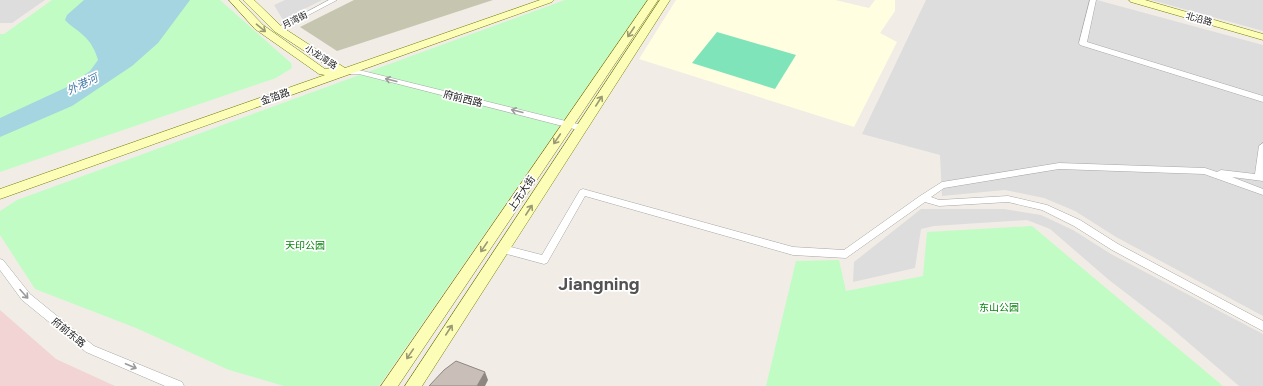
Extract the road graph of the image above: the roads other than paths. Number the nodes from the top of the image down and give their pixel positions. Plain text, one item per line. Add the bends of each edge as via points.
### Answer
1 (234, 0) edge
2 (248, 0) edge
3 (334, 0) edge
4 (531, 0) edge
5 (549, 0) edge
6 (653, 0) edge
7 (665, 0) edge
8 (1093, 0) edge
9 (1134, 0) edge
10 (278, 29) junction
11 (1263, 37) edge
12 (340, 70) junction
13 (323, 72) junction
14 (1263, 100) edge
15 (568, 124) junction
16 (582, 128) junction
17 (1263, 146) edge
18 (1205, 171) junction
19 (1261, 178) edge
20 (0, 185) edge
21 (1263, 192) edge
22 (0, 194) edge
23 (923, 198) junction
24 (503, 250) junction
25 (0, 263) edge
26 (4, 277) edge
27 (1263, 326) edge
28 (178, 386) edge
29 (389, 386) edge
30 (412, 386) edge

1 -> 13 main road, 小龙湾路 via 259,27
2 - 10 main road, 小龙湾路
3 - 10 street, 月湾街
4 - 12 main road, 金箔路
5 - 12 main road, 金箔路
6 -> 15 main road, 上元大街
16 -> 7 main road, 上元大街
8 - 14 street via 1083,43
9 - 11 main road, 北沿路
10 - 12 main road, 小龙湾路
12 - 13 main road, 金箔路
15 -> 12 street, 府前西路 via 359,72
12 - 22 main road, 金箔路
13 - 20 main road, 金箔路
15 - 16 street, 府前西路
15 -> 29 main road, 上元大街
24 -> 16 main road, 上元大街
17 - 19 street
18 - 19 street
18 - 21 street
18 - 23 street via 1059,166 942,185
23 - 24 street via 846,254 793,251 583,192 544,260
23 - 27 street via 939,203 1008,199 1044,207
30 -> 24 main road, 上元大街
25 - 26 street, 府前东路
26 -> 28 street, 府前东路 via 90,349

